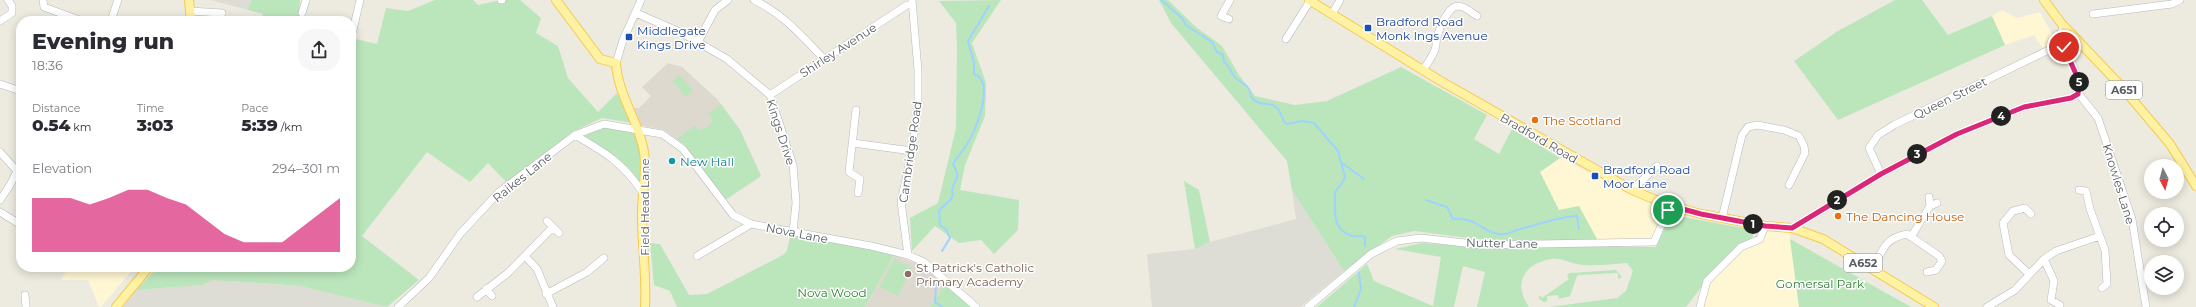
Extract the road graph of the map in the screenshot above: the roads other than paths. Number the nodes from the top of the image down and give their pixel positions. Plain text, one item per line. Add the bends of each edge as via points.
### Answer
1 (8, 0) edge
2 (43, 0) edge
3 (118, 0) edge
4 (189, 0) edge
5 (306, 0) edge
6 (360, 0) edge
7 (556, 0) edge
8 (641, 0) edge
9 (728, 0) edge
10 (754, 0) edge
11 (1230, 0) edge
12 (1310, 0) edge
13 (1340, 0) edge
14 (2044, 0) edge
15 (2180, 0) edge
16 (909, 3) edge
17 (190, 11) junction
18 (222, 13) dead end
19 (302, 13) dead end
20 (636, 13) junction
21 (1332, 14) junction
22 (2093, 14) dead end
23 (69, 16) edge
24 (113, 16) edge
25 (190, 16) edge
26 (1477, 16) dead end
27 (356, 17) edge
28 (1229, 18) dead end
29 (0, 21) edge
30 (2064, 26) junction
31 (1286, 39) dead end
32 (698, 42) junction
33 (2063, 42) junction
34 (824, 59) junction
35 (616, 64) junction
36 (1424, 70) junction
37 (0, 85) edge
38 (16, 90) edge
39 (2078, 94) junction
40 (770, 95) junction
41 (856, 110) dead end
42 (638, 129) junction
43 (575, 135) junction
44 (853, 143) junction
45 (912, 151) junction
46 (0, 152) edge
47 (1658, 166) dead end
48 (16, 170) edge
49 (16, 173) edge
50 (1881, 174) junction
51 (1789, 185) dead end
52 (2196, 186) edge
53 (1632, 190) junction
54 (2079, 190) dead end
55 (643, 193) junction
56 (858, 193) dead end
57 (1929, 197) dead end
58 (0, 200) edge
59 (1668, 205) junction
60 (0, 212) edge
61 (2031, 214) dead end
62 (1722, 218) junction
63 (548, 221) dead end
64 (16, 222) edge
65 (751, 224) junction
66 (1765, 226) junction
67 (553, 227) junction
68 (1791, 228) junction
69 (793, 232) junction
70 (559, 233) dead end
71 (2100, 236) junction
72 (1911, 237) junction
73 (908, 255) junction
74 (525, 256) junction
75 (697, 256) dead end
76 (604, 258) dead end
77 (2044, 259) junction
78 (1872, 269) junction
79 (145, 272) edge
80 (1927, 272) dead end
81 (2029, 274) junction
82 (2102, 288) dead end
83 (486, 289) junction
84 (546, 294) junction
85 (25, 295) dead end
86 (492, 296) dead end
87 (477, 297) dead end
88 (2060, 305) dead end
89 (26, 307) edge
90 (116, 307) edge
91 (398, 307) edge
92 (553, 307) edge
93 (645, 307) edge
94 (976, 307) edge
95 (1308, 307) edge
96 (1700, 307) edge
97 (1934, 307) edge
98 (1987, 307) edge
99 (2146, 307) edge

1 - 29 street via 12,6 12,13
2 - 23 street via 44,6
3 - 24 street
4 - 17 main road
5 - 19 street
6 - 27 street
7 - 35 main road via 600,58
8 - 20 street
9 - 32 street via 715,10
10 - 34 street via 770,7 790,22
11 - 28 street via 1221,16
12 - 21 main road, Bradford Road / A652
12 - 31 street
13 - 21 street
14 - 30 main road, A651
15 - 22 street via 2172,4
16 - 34 street, Shirley Avenue
16 - 45 street, Cambridge Road via 918,70 918,102
17 - 18 street
17 - 25 main road
20 - 32 street, Kings Drive
20 - 35 street via 623,40
21 - 36 main road, Bradford Road / A652
26 - 36 street via 1466,8 1457,6 1450,10
30 - 33 street via 2060,34
30 - 52 main road, A651 via 2121,86 2170,144
32 - 40 street, Kings Drive via 727,58
33 - 39 street via 2079,81
33 - 50 street, Queen Street via 1894,124 1878,135 1869,152
34 - 40 street, Shirley Avenue
35 - 42 main road, Field Head Lane via 620,90
36 - 53 main road, Bradford Road / A652
37 - 38 street
39 - 50 street via 2071,98 2024,107 1982,123
39 - 99 street, Knowles Lane via 2098,118 2132,219
40 - 69 street, Kings Drive via 793,165 796,203
41 - 44 street
42 - 43 street, Raikes Lane via 604,124
42 - 55 main road, Field Head Lane via 645,154
42 - 65 street, Nova Lane via 662,134 683,149 732,215
43 - 55 street via 616,160 630,173
43 - 91 street, Raikes Lane via 499,192 460,234 429,278
44 - 45 street
44 - 56 street via 849,172 860,179
45 - 73 street, Cambridge Road via 901,202
46 - 48 street
47 - 53 street
49 - 58 street
50 - 68 street
51 - 62 street via 1805,153 1799,136 1784,130 1757,125 1748,127 1742,135
53 - 59 main road, Bradford Road / A652
54 - 71 street via 2086,191
55 - 93 main road, Field Head Lane
57 - 72 street via 1933,205
59 - 62 main road, Bradford Road / A652
59 - 95 street, Nutter Lane via 1654,242 1482,245 1421,238 1397,241 1371,254
60 - 64 street
61 - 81 street via 2025,208 2013,211 2003,223 2009,255
62 - 66 main road, Bradford Road / A652
63 - 67 street
65 - 69 street, Nova Lane
65 - 75 street
66 - 68 main road, Bradford Road / A652
66 - 96 street via 1760,239 1741,247 1706,281
67 - 70 street
67 - 74 street
68 - 78 main road, A652 via 1823,238
69 - 73 street, Nova Lane
71 - 77 street via 2056,251
71 - 82 street via 2105,250 2108,280
72 - 78 street via 1907,234 1887,241
72 - 80 street via 1939,256 1942,261 1936,270
73 - 94 street, Nova Lane via 924,262
74 - 83 street
74 - 84 street via 537,269
76 - 84 street via 587,272
77 - 81 street
77 - 88 street via 2054,281 2051,300
78 - 97 main road, A652
79 - 90 main road
81 - 98 street via 2015,290
83 - 86 street
83 - 87 street
84 - 92 street
85 - 89 street

